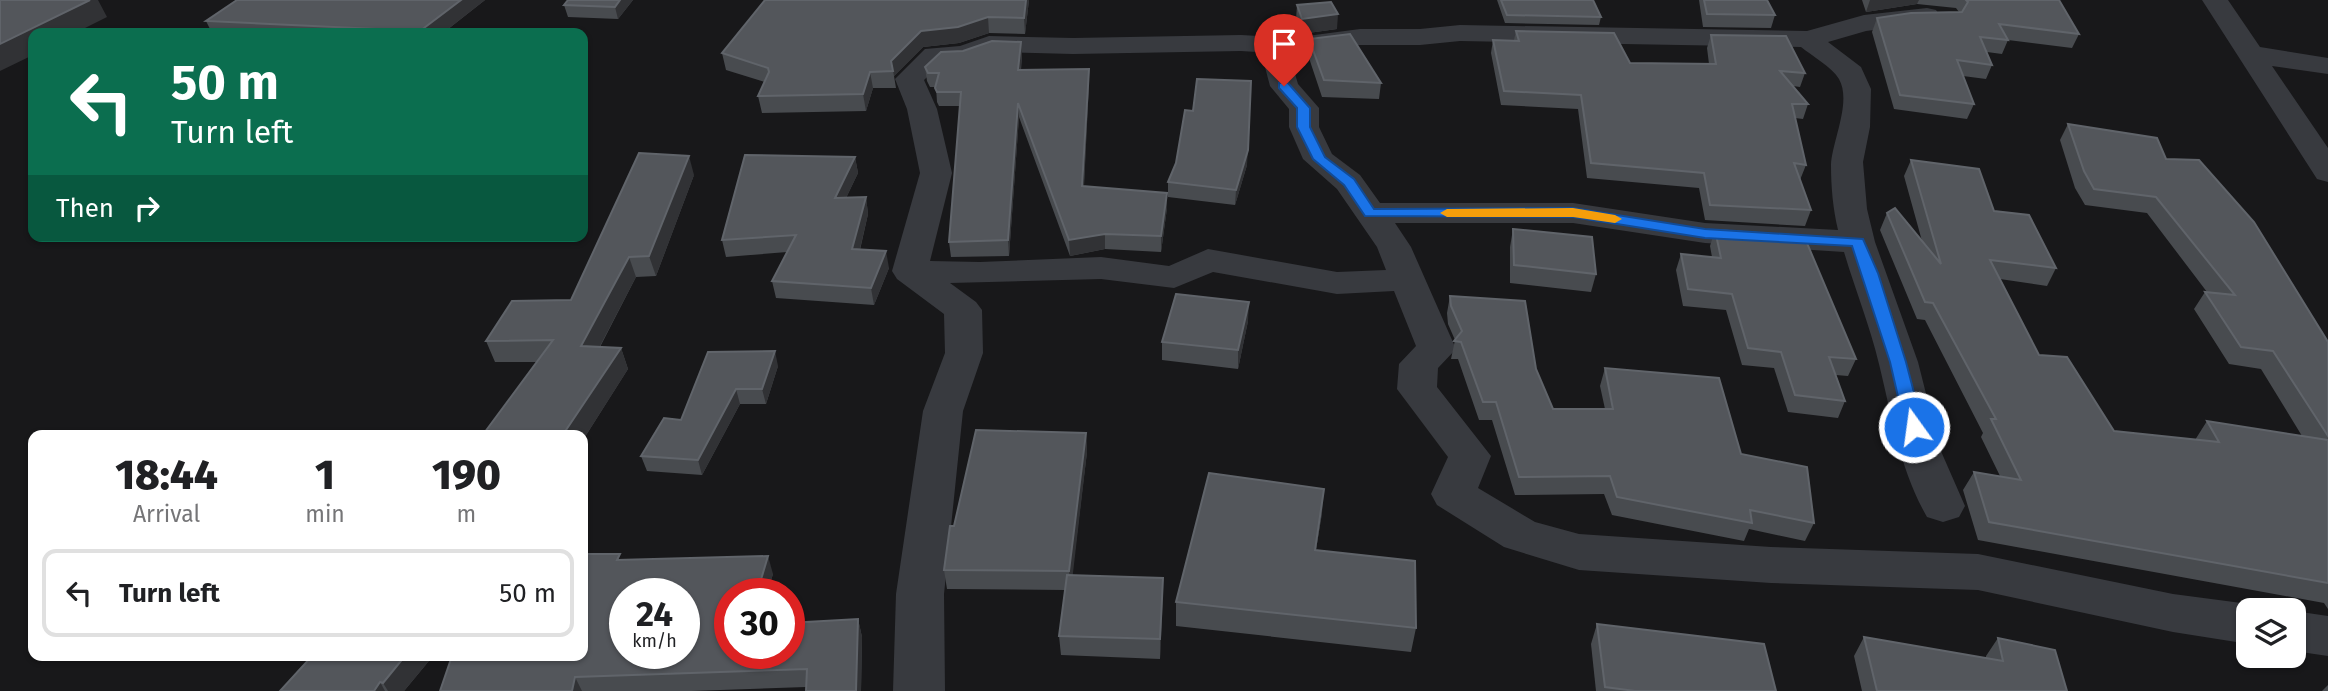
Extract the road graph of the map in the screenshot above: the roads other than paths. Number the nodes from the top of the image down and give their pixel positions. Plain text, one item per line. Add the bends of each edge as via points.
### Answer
1 (2215, 0) edge
2 (1947, 17) edge
3 (1808, 39) junction
4 (1292, 46) junction
5 (2249, 54) junction
6 (2328, 66) edge
7 (2328, 172) edge
8 (1370, 214) junction
9 (1858, 242) junction
10 (910, 271) junction
11 (1409, 280) junction
12 (1943, 506) dead end
13 (2236, 622) edge
14 (2306, 633) edge
15 (2328, 636) edge
16 (919, 691) edge

1 - 5 street
2 - 3 street via 1917,15 1864,23
3 - 4 street via 1460,33 1360,37
3 - 9 street via 1851,73 1857,89 1847,162
4 - 8 street via 1279,67 1284,86 1304,108 1309,142 1319,159 1349,182
4 - 10 street via 989,44 964,54 935,55 909,79 922,108 936,173
5 - 6 street
5 - 7 street
8 - 9 street via 1573,213 1705,233
8 - 11 street via 1394,247
9 - 12 street via 1898,362 1919,449
10 - 11 street via 1101,268 1174,277 1208,260 1337,283
10 - 16 street via 963,310 964,332 964,353 943,411 920,594
11 - 13 street via 1437,349 1419,364 1417,388 1470,456 1454,494 1520,535 1579,552 1978,572
14 - 15 street

